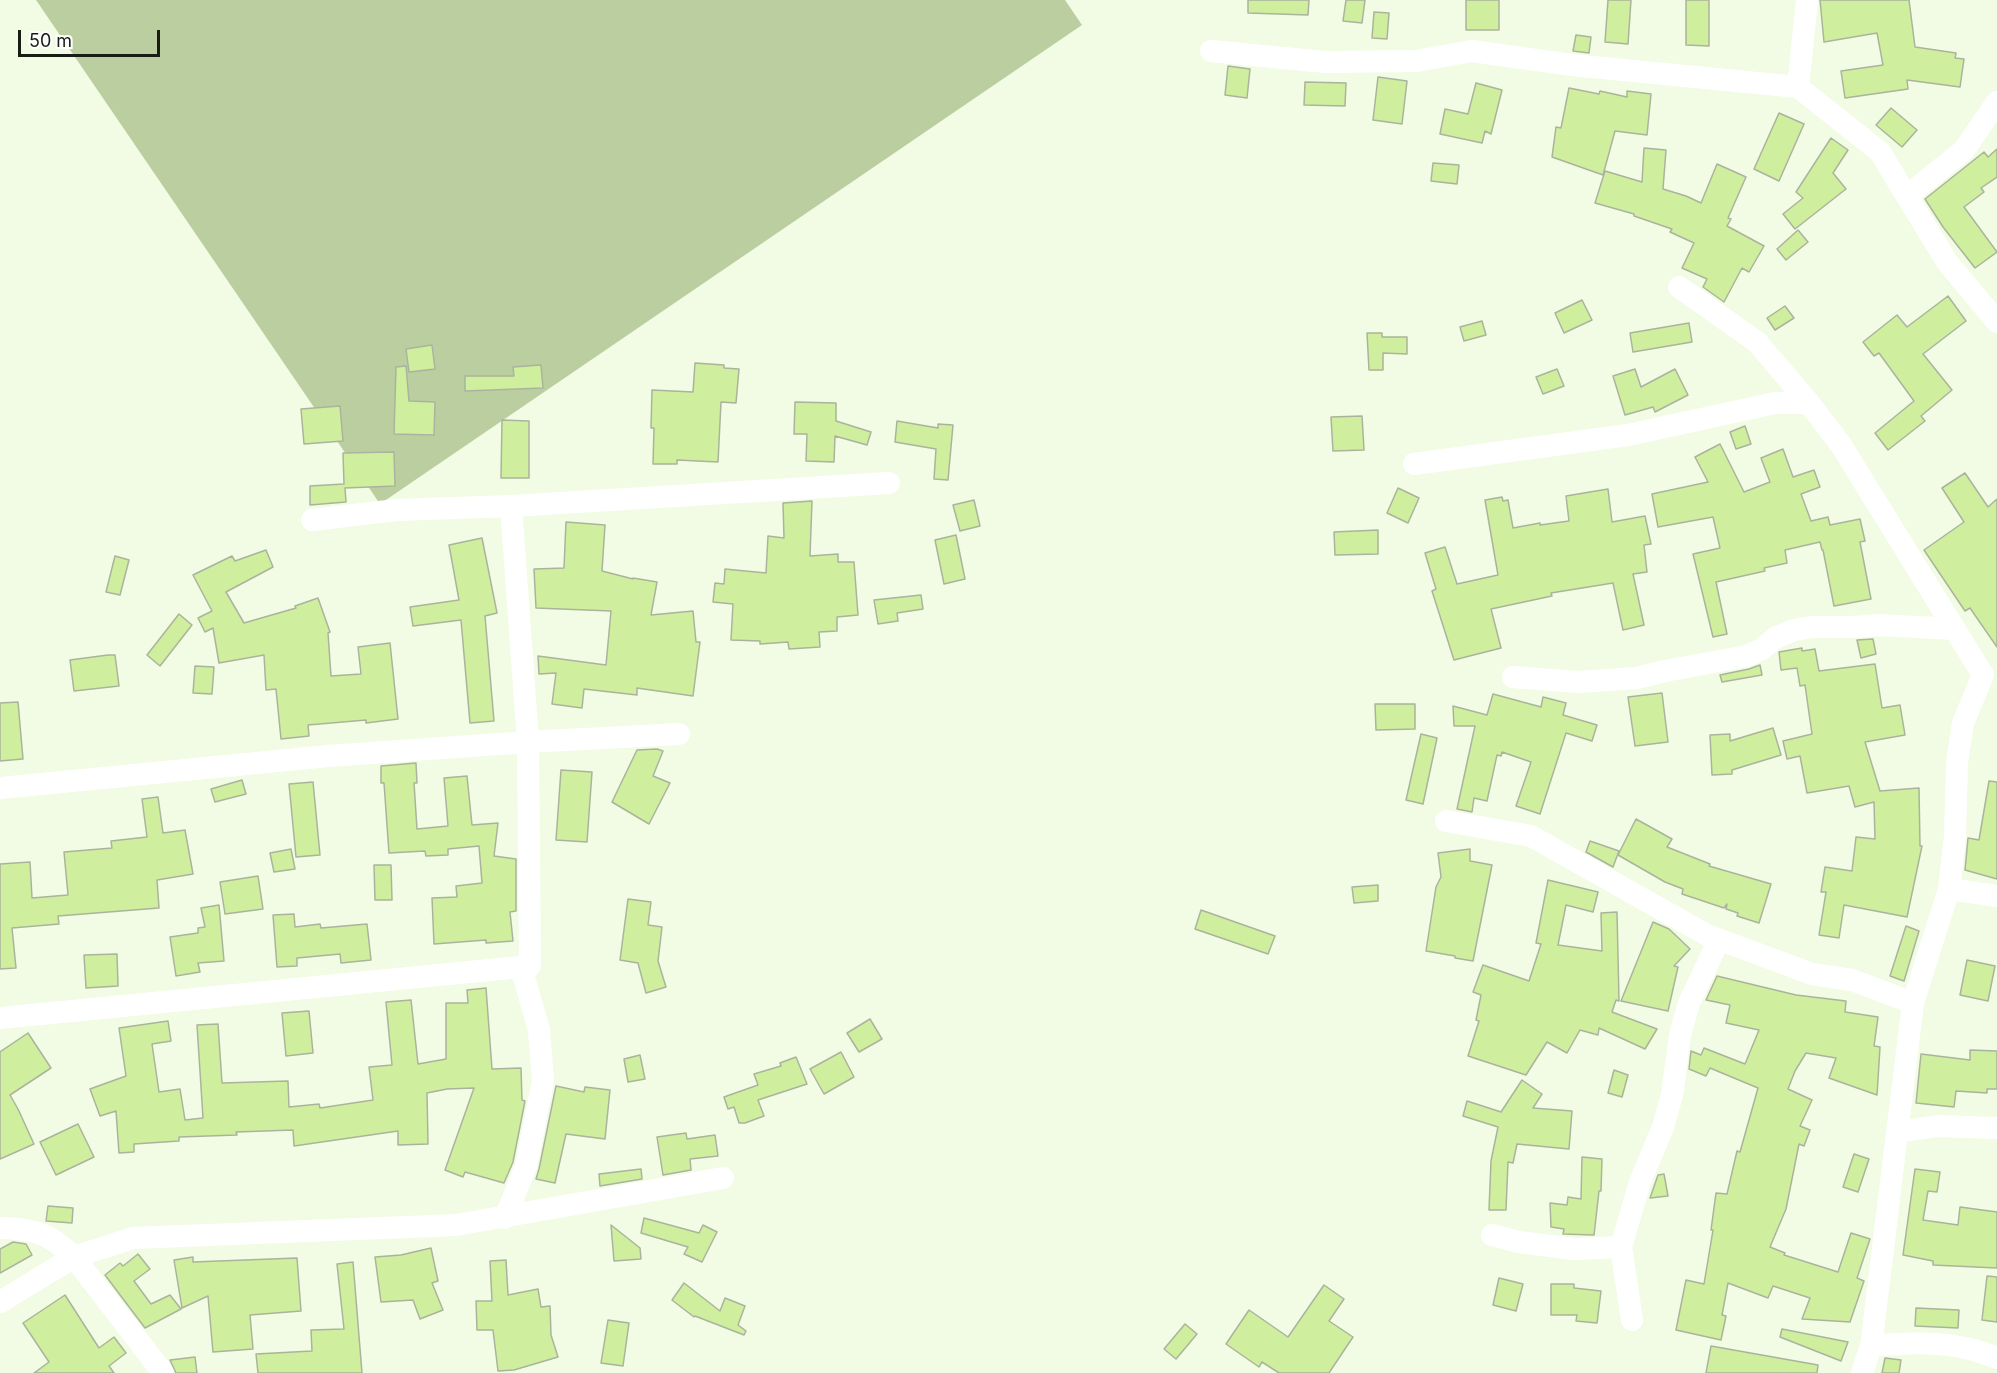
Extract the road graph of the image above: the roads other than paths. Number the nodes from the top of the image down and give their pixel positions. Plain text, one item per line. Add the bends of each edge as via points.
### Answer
1 (1807, 0) edge
2 (1211, 51) dead end
3 (1798, 87) junction
4 (1997, 102) edge
5 (1907, 196) junction
6 (1679, 287) dead end
7 (1997, 322) edge
8 (1809, 402) junction
9 (1414, 464) dead end
10 (889, 483) dead end
11 (511, 506) junction
12 (312, 519) dead end
13 (1955, 629) junction
14 (1990, 673) edge
15 (1513, 677) dead end
16 (679, 734) dead end
17 (528, 742) junction
18 (0, 788) edge
19 (1446, 821) dead end
20 (1949, 889) junction
21 (1997, 896) edge
22 (1719, 940) junction
23 (521, 967) junction
24 (1913, 1003) junction
25 (0, 1018) edge
26 (1997, 1128) edge
27 (1898, 1132) junction
28 (723, 1178) dead end
29 (505, 1218) junction
30 (0, 1228) edge
31 (1492, 1235) dead end
32 (1621, 1247) junction
33 (74, 1257) junction
34 (0, 1302) edge
35 (1632, 1320) dead end
36 (1871, 1346) junction
37 (1997, 1358) edge
38 (163, 1373) edge
39 (1862, 1373) edge

1 - 3 street
2 - 3 street via 1325,62 1416,61 1472,51
3 - 5 street via 1880,152
4 - 5 street via 1964,150
5 - 7 street via 1947,262
6 - 8 street via 1757,342
8 - 9 street via 1775,403 1628,435
8 - 13 street
10 - 11 street
11 - 12 street via 396,510
11 - 17 street
13 - 14 street
13 - 15 street via 1812,627 1775,638 1747,656 1636,678 1577,682
14 - 20 street via 1964,723 1957,764
16 - 17 street
17 - 18 street via 328,756
17 - 23 street via 530,966
19 - 22 street via 1531,836
20 - 21 street
20 - 24 street
22 - 24 street via 1812,974 1852,980
22 - 32 street via 1689,1003 1680,1035 1672,1095
23 - 25 street
23 - 29 street via 540,1030 543,1081 526,1166
24 - 27 street
26 - 27 street via 1937,1126
27 - 36 street
28 - 29 street
29 - 33 street via 456,1225 133,1238
30 - 33 street via 34,1231
31 - 32 street via 1574,1249
32 - 35 street
33 - 34 street
33 - 38 street
36 - 37 street via 1937,1344
36 - 39 street

